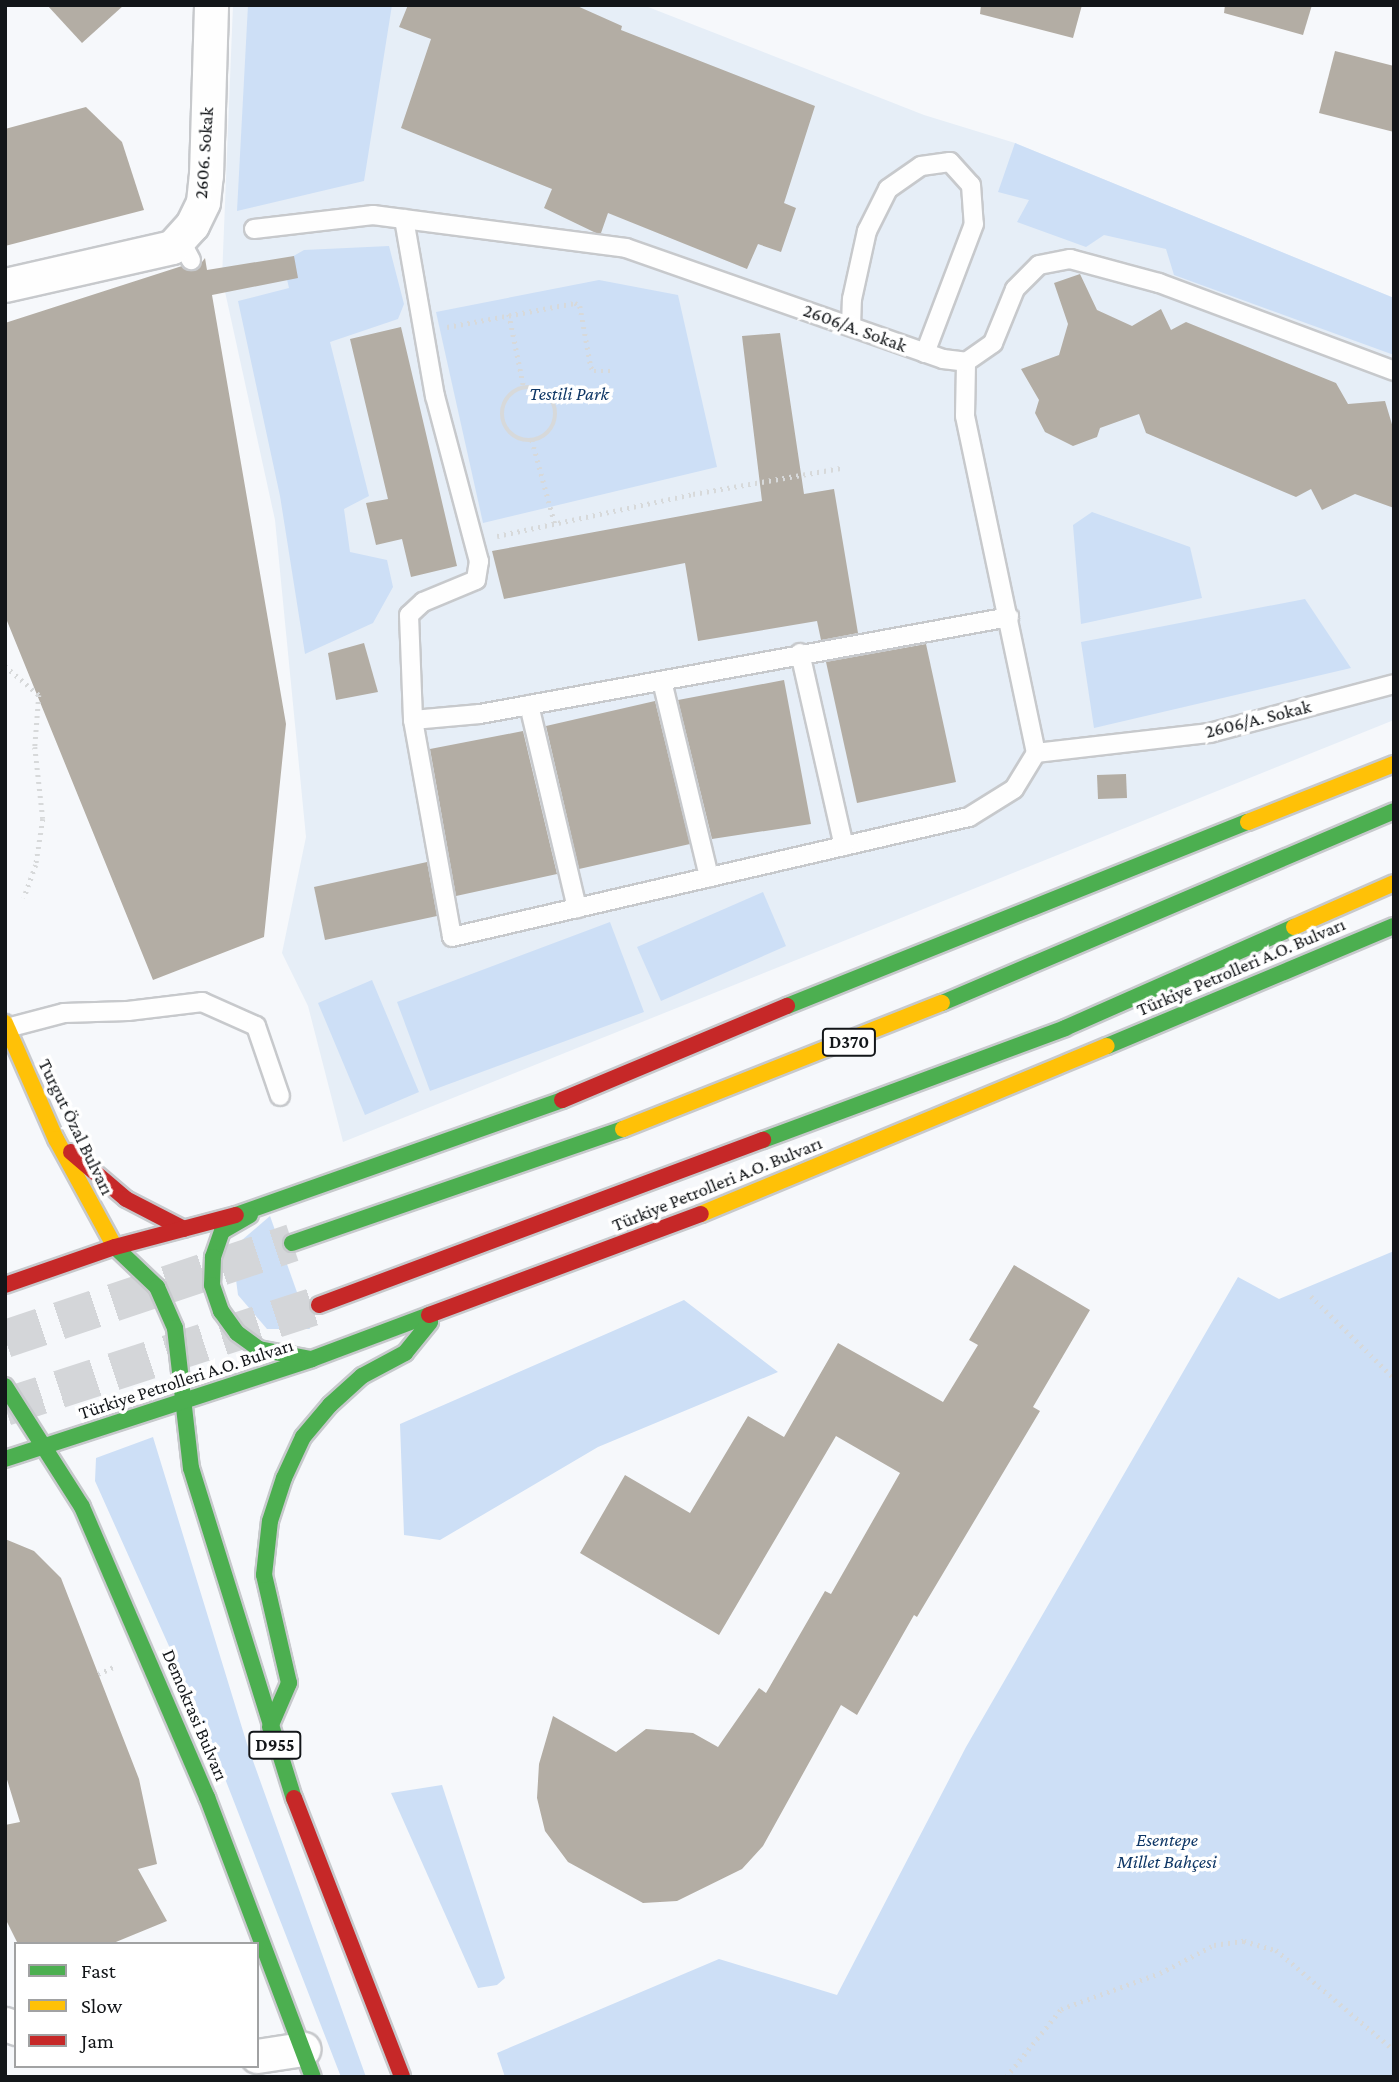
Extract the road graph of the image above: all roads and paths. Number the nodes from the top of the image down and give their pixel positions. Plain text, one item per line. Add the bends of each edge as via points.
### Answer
1 (211, 5) edge
2 (404, 219) junction
3 (254, 229) dead end
4 (5, 285) edge
5 (509, 314) junction
6 (851, 326) junction
7 (424, 332) junction
8 (925, 353) junction
9 (966, 362) junction
10 (610, 371) dead end
11 (1394, 371) edge
12 (524, 388) junction
13 (533, 440) junction
14 (841, 468) dead end
15 (555, 524) junction
16 (472, 541) junction
17 (1009, 617) junction
18 (800, 653) junction
19 (5, 666) edge
20 (662, 681) junction
21 (1394, 684) edge
22 (529, 705) junction
23 (413, 720) junction
24 (1036, 752) junction
25 (1394, 764) edge
26 (1394, 811) edge
27 (844, 846) junction
28 (709, 877) junction
29 (1394, 883) edge
30 (23, 898) dead end
31 (578, 908) junction
32 (1394, 926) edge
33 (6, 1026) edge
34 (280, 1096) dead end
35 (56, 1139) junction
36 (283, 1199) junction
37 (184, 1228) junction
38 (292, 1242) tunnel mouth
39 (115, 1247) junction
40 (5, 1285) edge
41 (1311, 1296) dead end
42 (319, 1305) tunnel mouth
43 (436, 1315) junction
44 (312, 1359) junction
45 (1394, 1378) edge
46 (5, 1386) edge
47 (182, 1404) junction
48 (44, 1448) junction
49 (5, 1459) edge
50 (118, 1665) dead end
51 (98, 1674) dead end
52 (270, 1727) junction
53 (1394, 2050) edge
54 (259, 2056) edge
55 (308, 2063) edge
56 (402, 2077) edge
57 (1006, 2077) edge

1 - 4 street, 2606. Sokak via 203,202 181,253
2 - 3 lane, 2606/A. Sokak via 373,215
2 - 6 lane, 2606/A. Sokak via 626,248
2 - 7 lane
5 - 7 path
5 - 10 path via 575,303 580,306 591,367
5 - 12 path
6 - 8 lane, 2606/A. Sokak
6 - 8 lane via 867,231 888,189 921,166 950,162 971,185 974,224
7 - 16 lane
8 - 9 lane, 2606/A. Sokak
9 - 11 lane via 993,342 1015,289 1039,265 1070,259 1159,283
9 - 17 lane via 965,416
12 - 13 path via 505,400 502,417 516,438
12 - 13 path via 544,391 555,407 554,424
13 - 15 path
14 - 15 path
15 - 16 path
16 - 23 lane via 479,561 477,580 423,602 409,615
17 - 18 lane
17 - 24 lane
18 - 20 lane
18 - 27 lane
19 - 30 path via 39,695 35,747 43,818 36,865
20 - 22 lane
20 - 28 lane
21 - 24 lane, 2606/A. Sokak via 1210,733
22 - 23 lane
22 - 31 lane
23 - 31 lane via 453,937
24 - 27 lane via 1014,789 969,817
25 - 36 main road via 880,967 505,1124
26 - 38 main road, D370 via 1095,943 677,1110
27 - 28 lane
28 - 31 lane
29 - 42 main road, Türkiye Petrolleri A.O. Bulvarı via 1065,1028
32 - 43 main road, Türkiye Petrolleri A.O. Bulvarı via 741,1199
33 - 34 lane via 64,1013 202,1002 256,1026
33 - 35 main road, Turgut Özal Bulvarı
35 - 37 main road via 126,1199
35 - 39 main road, Turgut Özal Bulvarı
36 - 37 main road
36 - 44 main road via 222,1231 213,1257 212,1285 221,1311 237,1333 260,1349
37 - 39 main road
39 - 40 main road
39 - 47 main road via 145,1272 167,1306 180,1355
41 - 45 path
43 - 44 main road, Türkiye Petrolleri A.O. Bulvarı
43 - 52 main road via 405,1353 362,1376 330,1405 303,1437 284,1478 270,1521 264,1575 289,1683
44 - 47 main road, Türkiye Petrolleri A.O. Bulvarı
46 - 48 main road, Demokrasi Bulvarı
47 - 48 main road, Türkiye Petrolleri A.O. Bulvarı
47 - 52 main road, D955 via 191,1468
48 - 49 main road, Türkiye Petrolleri A.O. Bulvarı
48 - 55 main road, Demokrasi Bulvarı via 82,1507 207,1797
50 - 51 path
52 - 56 main road, D955
53 - 57 path via 1276,1950 1244,1941 1214,1945 1160,1973 1061,2009
54 - 55 street

